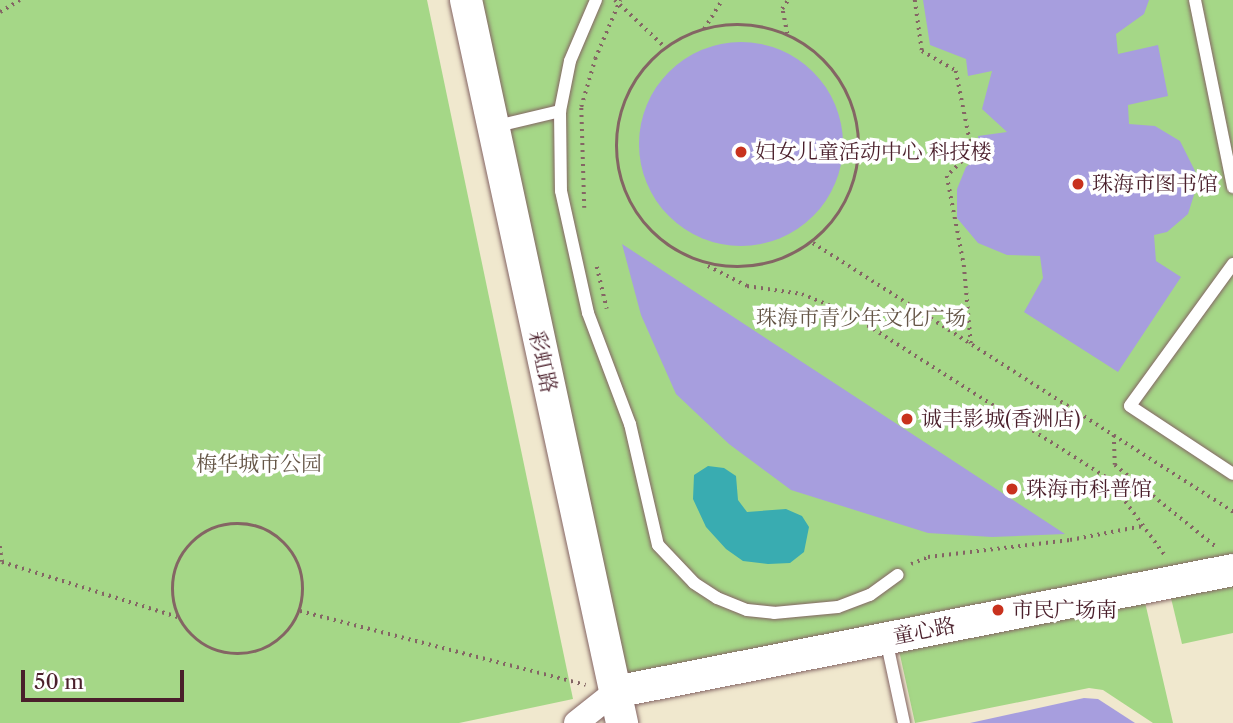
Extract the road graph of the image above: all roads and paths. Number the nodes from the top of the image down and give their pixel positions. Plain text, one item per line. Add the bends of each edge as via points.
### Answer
1 (20, 0) edge
2 (466, 0) edge
3 (596, 0) edge
4 (722, 0) edge
5 (788, 0) edge
6 (915, 0) edge
7 (1195, 0) edge
8 (618, 1) edge
9 (0, 12) edge
10 (704, 29) junction
11 (787, 34) junction
12 (666, 48) junction
13 (560, 111) junction
14 (493, 127) junction
15 (1233, 187) edge
16 (587, 222) dead end
17 (813, 243) junction
18 (596, 259) dead end
19 (703, 263) junction
20 (1233, 264) edge
21 (607, 309) dead end
22 (971, 344) junction
23 (1114, 435) junction
24 (1233, 474) edge
25 (1233, 512) edge
26 (1143, 526) junction
27 (0, 546) edge
28 (1228, 561) edge
29 (898, 575) joint
30 (1183, 580) junction
31 (300, 611) junction
32 (178, 617) junction
33 (886, 639) junction
34 (615, 692) junction
35 (576, 723) edge
36 (622, 723) edge
37 (904, 723) edge

1 - 9 path
2 - 14 street, 彩虹路
3 - 13 lane via 570,61
4 - 10 path
5 - 11 path via 782,9
6 - 22 path via 922,51 956,71 972,152 947,176 964,265
7 - 15 lane
8 - 12 path
8 - 16 path via 581,107 579,159
10 - 11 path via 746,24
10 - 12 path
11 - 17 path via 829,65 848,91 860,131 858,173 842,212
12 - 19 path via 639,75 621,110 615,148 622,185 640,219 658,237
13 - 14 lane
13 - 29 lane via 561,191 588,313 630,424 658,545 694,583 747,610 774,613 838,607 870,595
14 - 34 street, 彩虹路
17 - 19 path via 779,261 741,268
17 - 22 path
18 - 21 path
19 - 26 path via 747,286 802,294 850,314 1109,479
20 - 24 lane via 1130,406
22 - 23 path
23 - 25 path
23 - 28 path via 1115,465
26 - 29 path via 928,557
26 - 30 path
27 - 32 path via 2,562
28 - 30 street, 童心路
30 - 33 street, 童心路
31 - 32 path via 275,644 254,653 232,655 201,642
31 - 32 path via 304,591 292,552 259,527 238,524 208,532 183,553 174,573 172,596
31 - 34 path
33 - 34 street, 童心路
33 - 37 lane
34 - 35 street
34 - 36 street, 彩虹路

